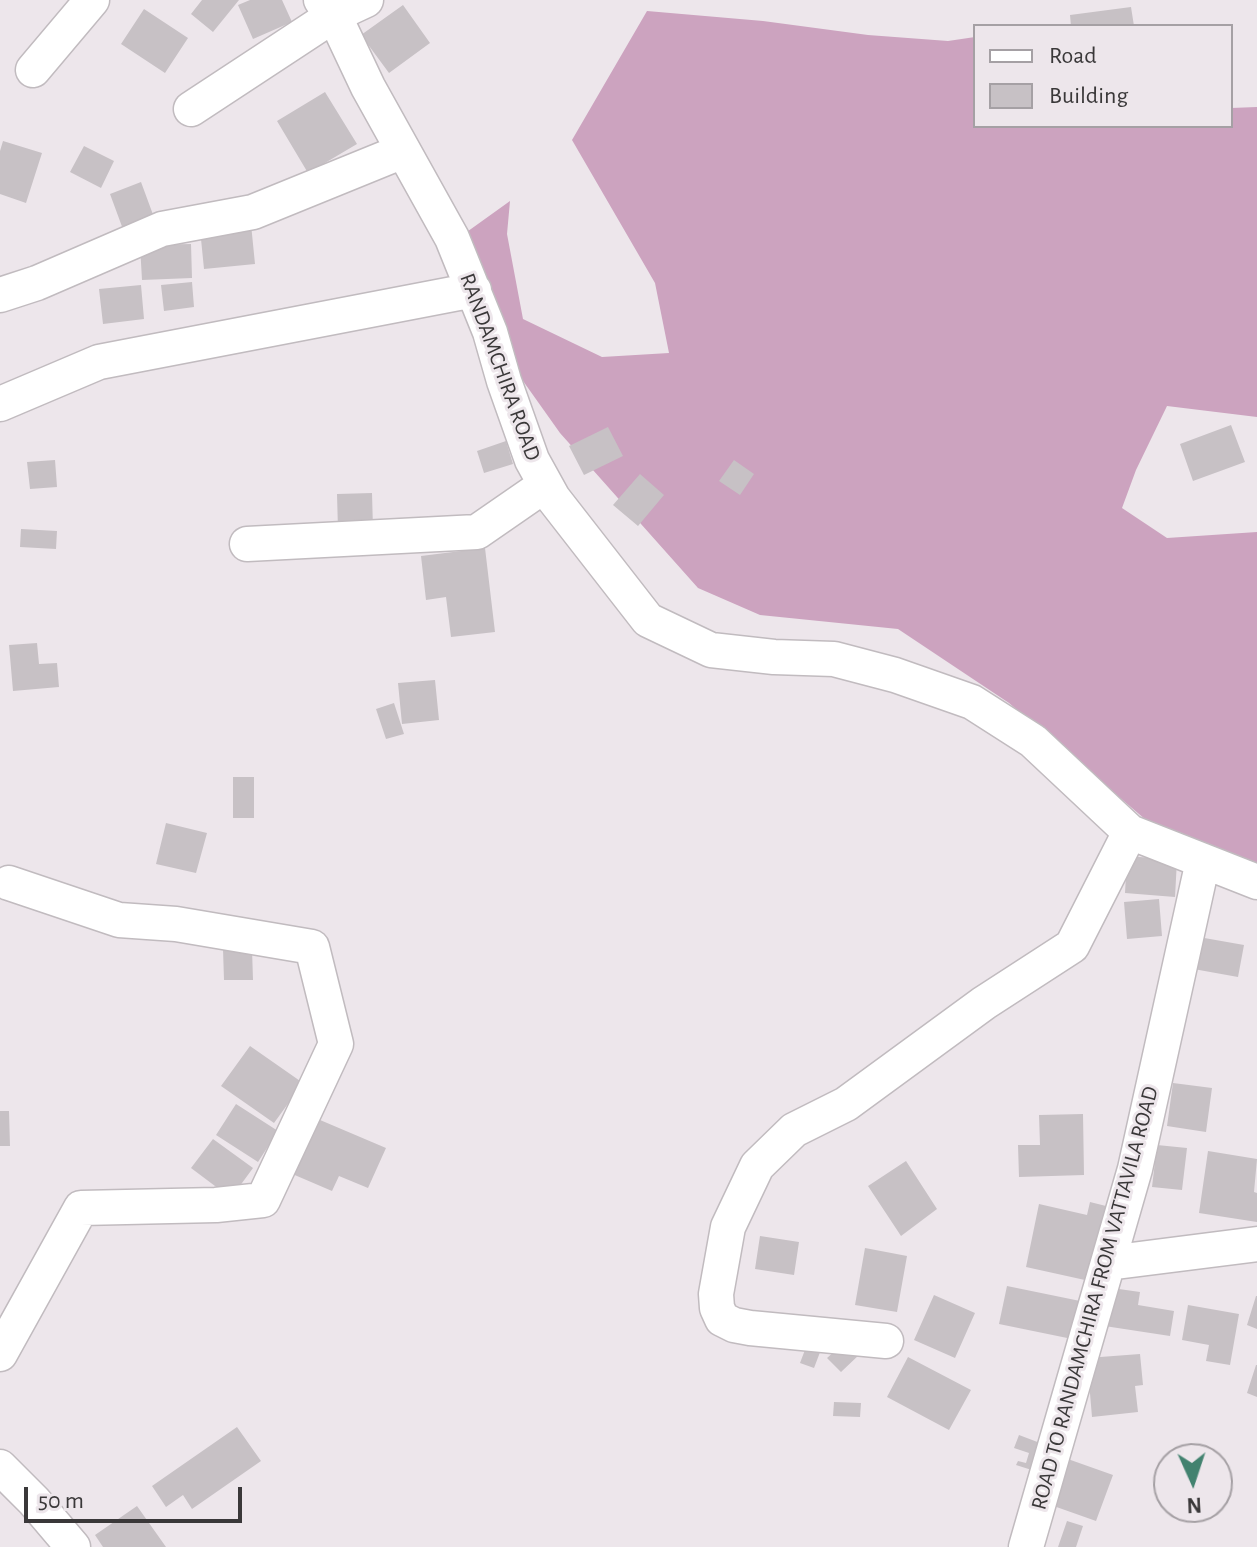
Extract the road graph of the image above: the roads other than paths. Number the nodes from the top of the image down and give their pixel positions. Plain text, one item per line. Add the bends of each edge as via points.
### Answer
1 (92, 0) edge
2 (366, 0) edge
3 (328, 8) edge
4 (33, 70) dead end
5 (191, 109) dead end
6 (403, 151) junction
7 (474, 290) junction
8 (0, 295) edge
9 (0, 404) edge
10 (545, 485) junction
11 (247, 544) dead end
12 (1130, 832) junction
13 (1203, 861) junction
14 (1257, 882) edge
15 (9, 883) dead end
16 (1257, 1244) edge
17 (1108, 1263) junction
18 (886, 1341) dead end
19 (0, 1354) edge
20 (0, 1467) edge
21 (73, 1547) edge
22 (1026, 1547) edge

1 - 4 street
2 - 3 street
3 - 5 street
3 - 6 street, RANDAMCHIRA ROAD
6 - 7 street, RANDAMCHIRA ROAD via 452,238
6 - 8 street via 253,212 162,229
7 - 9 street via 99,362
7 - 10 street, RANDAMCHIRA ROAD
10 - 11 street via 477,532
10 - 12 street, RANDAMCHIRA ROAD via 648,620 711,650 834,659 972,702 1033,741
12 - 13 street, RANDAMCHIRA ROAD
12 - 18 street via 1072,946 846,1104 794,1130 757,1166 728,1227 716,1294 722,1319 750,1328
13 - 14 street, RANDAMCHIRA ROAD
13 - 17 street, ROAD TO RANDAMCHIRA FROM VATTAVILA ROAD via 1135,1169
15 - 19 street via 119,920 312,947 336,1044 263,1200 81,1208
16 - 17 street
17 - 22 street, ROAD TO RANDAMCHIRA FROM VATTAVILA ROAD
20 - 21 street

